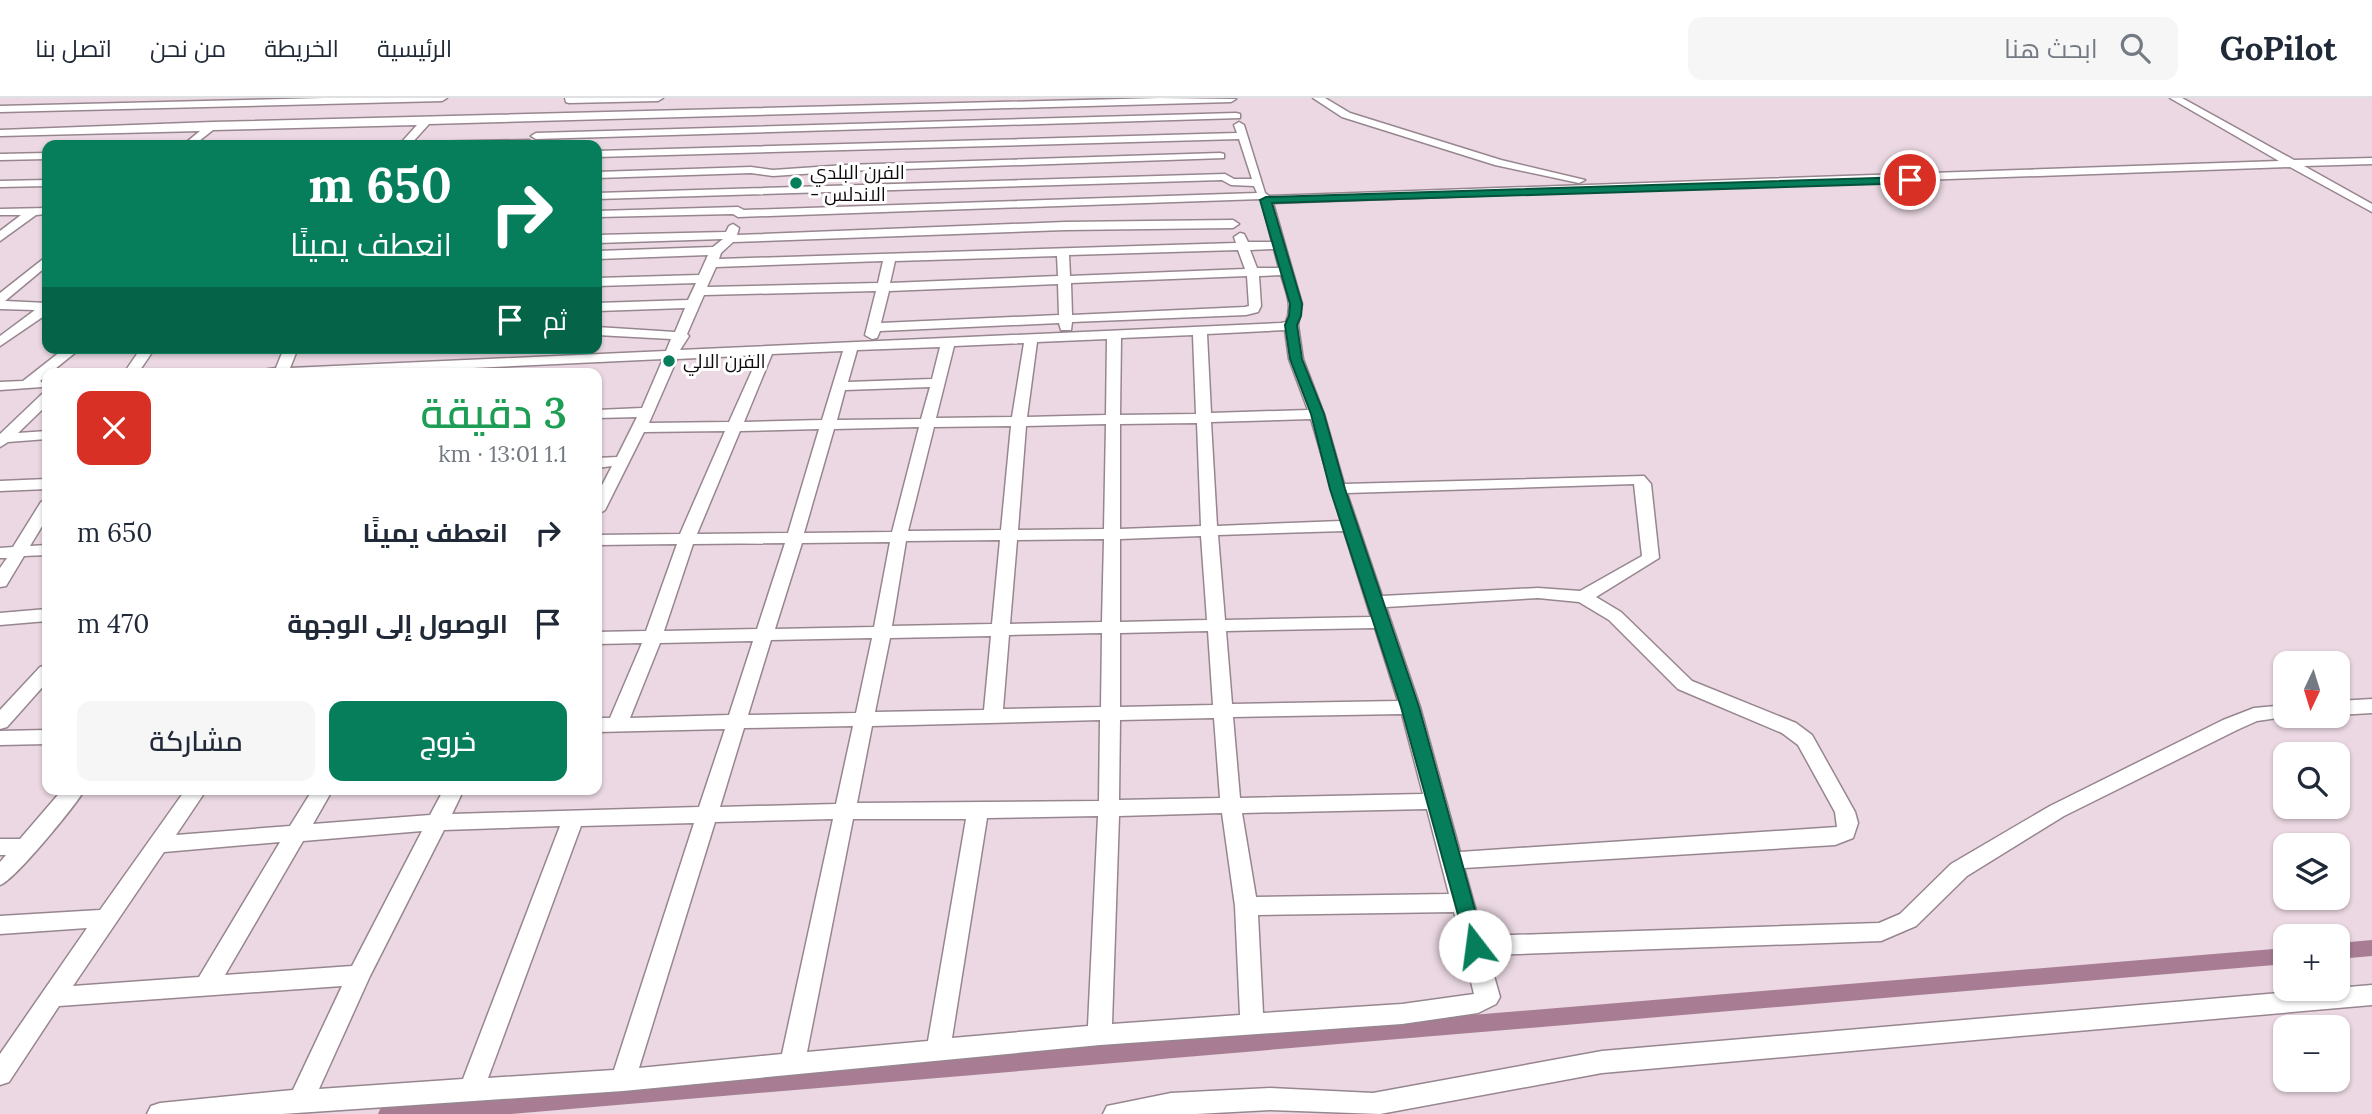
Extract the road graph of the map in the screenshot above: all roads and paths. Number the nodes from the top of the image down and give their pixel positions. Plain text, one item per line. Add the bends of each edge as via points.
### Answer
1 (56, 98) edge
2 (421, 98) edge
3 (432, 98) edge
4 (442, 98) edge
5 (658, 98) edge
6 (669, 98) edge
7 (864, 98) edge
8 (1318, 98) edge
9 (2175, 98) edge
10 (335, 99) edge
11 (571, 99) edge
12 (1202, 99) edge
13 (1231, 99) edge
14 (244, 100) edge
15 (280, 100) edge
16 (1059, 101) edge
17 (40, 108) junction
18 (918, 108) junction
19 (0, 109) edge
20 (862, 110) junction
21 (873, 110) junction
22 (659, 116) junction
23 (1236, 116) junction
24 (1208, 117) junction
25 (552, 118) junction
26 (419, 122) junction
27 (1060, 122) junction
28 (1003, 124) junction
29 (916, 126) junction
30 (862, 127) junction
31 (210, 128) junction
32 (646, 133) junction
33 (2, 134) edge
34 (1215, 136) junction
35 (1242, 136) junction
36 (194, 140) edge
37 (407, 140) edge
38 (532, 140) edge
39 (545, 140) edge
40 (1003, 142) junction
41 (851, 146) junction
42 (638, 153) junction
43 (602, 154) edge
44 (42, 156) edge
45 (1220, 156) junction
46 (0, 157) edge
47 (1001, 162) junction
48 (2372, 163) edge
49 (2295, 165) junction
50 (846, 168) junction
51 (751, 170) junction
52 (797, 170) junction
53 (625, 174) junction
54 (602, 175) edge
55 (1225, 177) junction
56 (1062, 181) junction
57 (42, 183) edge
58 (1258, 183) junction
59 (0, 184) edge
60 (1002, 184) junction
61 (1606, 186) junction
62 (902, 187) junction
63 (791, 190) junction
64 (742, 192) junction
65 (602, 196) edge
66 (1265, 198) junction
67 (1303, 198) junction
68 (1227, 199) junction
69 (1066, 205) junction
70 (2372, 209) edge
71 (899, 210) junction
72 (41, 211) edge
73 (0, 212) edge
74 (738, 212) junction
75 (602, 214) edge
76 (1233, 224) junction
77 (1065, 226) junction
78 (1019, 229) junction
79 (962, 230) junction
80 (894, 232) junction
81 (0, 237) edge
82 (731, 237) junction
83 (602, 239) edge
84 (1280, 245) junction
85 (1246, 247) junction
86 (1063, 251) junction
87 (1017, 253) junction
88 (602, 255) edge
89 (958, 256) junction
90 (714, 257) junction
91 (890, 258) junction
92 (42, 264) edge
93 (1288, 271) junction
94 (1253, 274) junction
95 (28, 276) junction
96 (42, 276) edge
97 (1064, 279) junction
98 (602, 282) edge
99 (702, 285) junction
100 (883, 287) junction
101 (0, 299) edge
102 (694, 304) junction
103 (0, 305) edge
104 (42, 307) edge
105 (602, 307) edge
106 (42, 311) edge
107 (1066, 317) junction
108 (1291, 325) junction
109 (874, 327) junction
110 (602, 331) edge
111 (1200, 333) junction
112 (1114, 335) junction
113 (681, 336) junction
114 (1067, 338) junction
115 (1031, 339) junction
116 (0, 342) edge
117 (948, 343) junction
118 (861, 346) junction
119 (767, 351) junction
120 (66, 354) edge
121 (670, 355) junction
122 (48, 368) edge
123 (452, 368) edge
124 (42, 373) edge
125 (42, 383) edge
126 (937, 383) junction
127 (27, 384) junction
128 (0, 386) edge
129 (840, 386) junction
130 (42, 402) edge
131 (647, 412) junction
132 (602, 414) edge
133 (1317, 414) junction
134 (1205, 418) junction
135 (1112, 419) junction
136 (1019, 422) junction
137 (829, 423) junction
138 (926, 423) junction
139 (736, 425) junction
140 (639, 428) junction
141 (42, 436) edge
142 (2, 440) edge
143 (622, 461) junction
144 (602, 463) edge
145 (42, 484) edge
146 (0, 486) edge
147 (1338, 489) junction
148 (602, 500) edge
149 (42, 511) edge
150 (1351, 526) junction
151 (1209, 530) junction
152 (1111, 534) junction
153 (1008, 535) junction
154 (899, 536) junction
155 (795, 537) junction
156 (687, 538) junction
157 (602, 540) edge
158 (42, 550) edge
159 (9, 553) edge
160 (0, 582) edge
161 (1583, 597) junction
162 (1376, 602) junction
163 (42, 615) edge
164 (0, 619) edge
165 (1382, 622) junction
166 (1217, 625) junction
167 (1110, 626) junction
168 (1001, 628) junction
169 (882, 631) junction
170 (765, 634) junction
171 (653, 637) junction
172 (602, 638) edge
173 (42, 676) edge
174 (2372, 706) edge
175 (1410, 707) junction
176 (2350, 707) edge
177 (1224, 712) junction
178 (2273, 713) edge
179 (1110, 714) junction
180 (993, 717) junction
181 (864, 720) junction
182 (0, 722) edge
183 (737, 723) junction
184 (602, 725) edge
185 (617, 725) junction
186 (42, 737) edge
187 (0, 738) edge
188 (70, 795) edge
189 (193, 795) edge
190 (319, 795) edge
191 (451, 795) edge
192 (1435, 801) junction
193 (1109, 807) junction
194 (1231, 807) junction
195 (845, 811) junction
196 (978, 811) junction
197 (708, 814) junction
198 (574, 818) junction
199 (436, 822) junction
200 (297, 832) junction
201 (160, 844) junction
202 (0, 847) edge
203 (27, 847) junction
204 (1450, 861) junction
205 (0, 877) edge
206 (1464, 903) junction
207 (1246, 906) junction
208 (106, 918) junction
209 (0, 925) edge
210 (1475, 946) junction
211 (359, 975) junction
212 (207, 984) junction
213 (2372, 995) edge
214 (52, 996) junction
215 (1252, 1025) junction
216 (1101, 1035) junction
217 (938, 1052) junction
218 (792, 1065) junction
219 (0, 1074) edge
220 (623, 1080) junction
221 (471, 1090) junction
222 (301, 1101) junction
223 (160, 1114) edge
224 (1116, 1114) edge

1 - 17 street
2 - 3 street
2 - 10 street
3 - 4 street
3 - 26 street
5 - 11 street
6 - 22 street
7 - 20 street
8 - 61 street via 1346,115 1499,163
9 - 49 street
10 - 15 street
11 - 25 street
12 - 13 street
12 - 16 street
12 - 24 street
13 - 23 street
14 - 15 street
14 - 17 street
14 - 31 street
16 - 18 street
16 - 27 street
17 - 19 street
17 - 33 street
18 - 21 street
18 - 29 street
20 - 21 street
20 - 22 street
21 - 30 street
22 - 25 street
22 - 32 street
23 - 24 street
23 - 35 street
24 - 27 street
24 - 34 street
25 - 26 street
25 - 38 street
26 - 31 street
26 - 37 street
27 - 28 street
28 - 29 street
28 - 40 street
29 - 30 street
30 - 32 street
30 - 41 street
31 - 33 street
31 - 36 street
32 - 39 street
32 - 42 street
34 - 35 street
34 - 40 street
34 - 45 street
35 - 58 street
40 - 41 street
40 - 47 street
41 - 42 street
41 - 50 street
42 - 43 street
42 - 53 street
44 - 46 street
45 - 47 street
45 - 55 street
47 - 50 street
47 - 60 street
48 - 49 street
49 - 61 street
49 - 67 street
49 - 70 street
50 - 52 street
51 - 52 street
51 - 53 street
51 - 64 street
52 - 63 street
53 - 54 street
55 - 56 street
55 - 58 street via 1231,183
56 - 60 street
56 - 69 street
57 - 59 street
58 - 66 street
60 - 62 street
61 - 67 street
62 - 63 street
62 - 71 street
63 - 64 street
64 - 65 street
64 - 74 street
66 - 67 street
66 - 68 street
66 - 84 street
68 - 69 street
68 - 76 street via 1226,211
69 - 71 street
69 - 77 street
71 - 74 street
71 - 80 street
72 - 73 street
72 - 81 street
74 - 75 street
74 - 82 street
76 - 77 street
76 - 85 street
77 - 78 street
78 - 79 street
78 - 87 street
79 - 80 street
79 - 89 street
80 - 82 street
82 - 83 street
82 - 90 street
84 - 85 street
84 - 93 street
85 - 86 street
85 - 94 street
86 - 87 street
86 - 97 street
87 - 89 street
88 - 90 street
89 - 91 street
90 - 91 street
90 - 99 street
91 - 100 street
92 - 95 street
93 - 94 street
93 - 108 street via 1296,304
94 - 97 street
94 - 107 street via 1255,306 1246,311
95 - 96 street
95 - 101 street
97 - 100 street
97 - 107 street
98 - 99 street
99 - 100 street
99 - 102 street
100 - 109 street
102 - 105 street
102 - 113 street
103 - 104 street
106 - 116 street
107 - 109 street
107 - 114 street
108 - 111 street
108 - 133 street via 1296,359
109 - 118 street
110 - 113 street
111 - 112 street
111 - 134 street
112 - 114 street
112 - 135 street
113 - 121 street
114 - 115 street
115 - 117 street
115 - 136 street
117 - 118 street
117 - 126 street
118 - 119 street
118 - 129 street
119 - 121 street
119 - 139 street
120 - 122 street
121 - 123 street
121 - 131 street
124 - 127 street
125 - 127 street
126 - 129 street
126 - 138 street
127 - 128 street
129 - 137 street
130 - 142 street
131 - 132 street
131 - 140 street
133 - 134 street
133 - 147 street
134 - 135 street
134 - 151 street
135 - 136 street
135 - 152 street
136 - 138 street
136 - 153 street
137 - 138 street
137 - 139 street
137 - 155 street
138 - 154 street
139 - 140 street
139 - 156 street
140 - 143 street
141 - 142 street
143 - 144 street
143 - 148 street
145 - 146 street
147 - 150 street
147 - 161 street via 1638,479 1643,484 1651,558
149 - 159 street
150 - 151 street
150 - 162 street
151 - 152 street
151 - 166 street
152 - 153 street
152 - 167 street
153 - 154 street
153 - 168 street
154 - 155 street
154 - 169 street
155 - 156 street
155 - 170 street
156 - 157 street
156 - 171 street
158 - 159 street
159 - 160 street
161 - 162 street via 1538,593
161 - 204 street via 1615,616 1685,684 1789,728 1805,740 1845,811 1846,832 1835,837
162 - 165 street
163 - 164 street
165 - 166 street
165 - 175 street
166 - 167 street
166 - 177 street
167 - 168 street
167 - 179 street
168 - 169 street
168 - 180 street
169 - 170 street
169 - 181 street
170 - 171 street
170 - 183 street
171 - 172 street
171 - 185 street
173 - 182 street
174 - 176 street
175 - 177 street
175 - 192 street
177 - 179 street
177 - 194 street
178 - 210 street via 2230,725 2057,811 1959,870 1908,920 1881,932
179 - 180 street
179 - 193 street
180 - 181 street
181 - 183 street
181 - 195 street
183 - 185 street
183 - 197 street
184 - 185 street
186 - 187 street
188 - 203 street
189 - 201 street
190 - 200 street
191 - 199 street
192 - 194 street
192 - 204 street
193 - 194 street
193 - 196 street
193 - 216 street
194 - 207 street
195 - 196 street
195 - 197 street
195 - 218 street
196 - 217 street
197 - 198 street
197 - 220 street
198 - 199 street
198 - 221 street
199 - 200 street
199 - 211 street
200 - 201 street
200 - 212 street
201 - 208 street
202 - 203 street
203 - 205 street
204 - 206 street
206 - 207 street
206 - 210 street
207 - 215 street
208 - 209 street
208 - 214 street
210 - 215 street via 1488,996 1478,1003 1402,1014
211 - 212 street
211 - 222 street
212 - 214 street
213 - 224 street via 1602,1062 1373,1104 1270,1099 1171,1104
214 - 219 street
215 - 216 street
216 - 217 street
217 - 218 street
218 - 220 street
220 - 221 street
221 - 222 street
222 - 223 street

